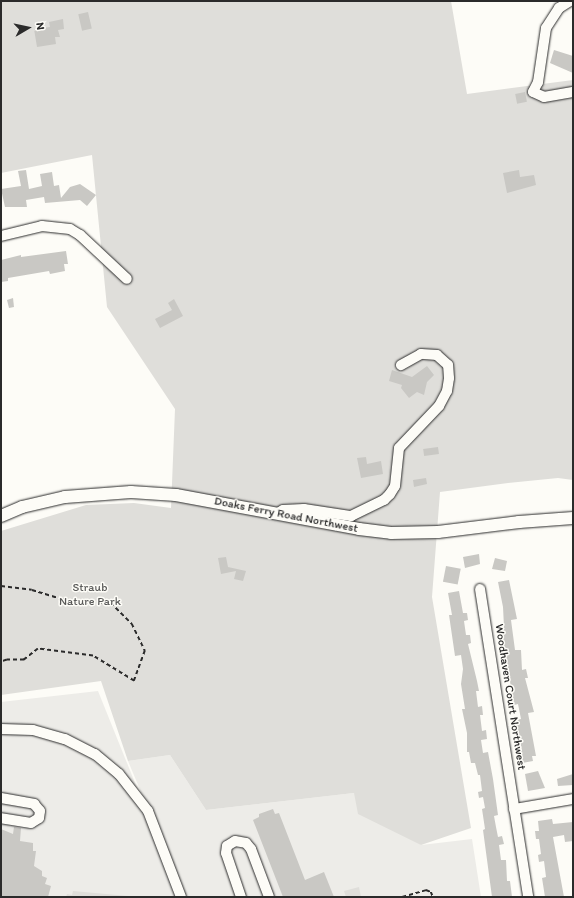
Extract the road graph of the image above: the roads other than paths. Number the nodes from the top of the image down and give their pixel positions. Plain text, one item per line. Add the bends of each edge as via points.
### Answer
1 (570, 1) edge
2 (573, 92) edge
3 (1, 236) edge
4 (127, 279) dead end
5 (401, 365) dead end
6 (276, 514) junction
7 (1, 516) edge
8 (573, 518) edge
9 (480, 589) dead end
10 (1, 729) edge
11 (1, 798) edge
12 (573, 799) edge
13 (514, 809) junction
14 (1, 818) edge
15 (181, 897) edge
16 (241, 897) edge
17 (269, 897) edge
18 (528, 897) edge

1 - 2 street via 559,8 546,28 538,82 533,92 538,95
3 - 4 street via 42,226 70,229 80,235
5 - 6 street via 421,354 437,355 448,365 450,378 439,406 399,448 395,486 390,494 384,500 351,516 304,509 283,510
6 - 7 main road, Doaks Ferry Road Northwest via 176,496 131,492 65,497 22,507
6 - 8 main road, Doaks Ferry Road Northwest via 359,529 418,534
9 - 13 street, Woodhaven Court Northwest
10 - 15 street via 33,730 65,739 95,754 119,774 148,812
11 - 14 street via 34,804 40,811 39,818 32,823
12 - 13 street
13 - 18 street, Woodhaven Court Northwest
16 - 17 street via 226,853 227,846 235,841 246,843 251,849

